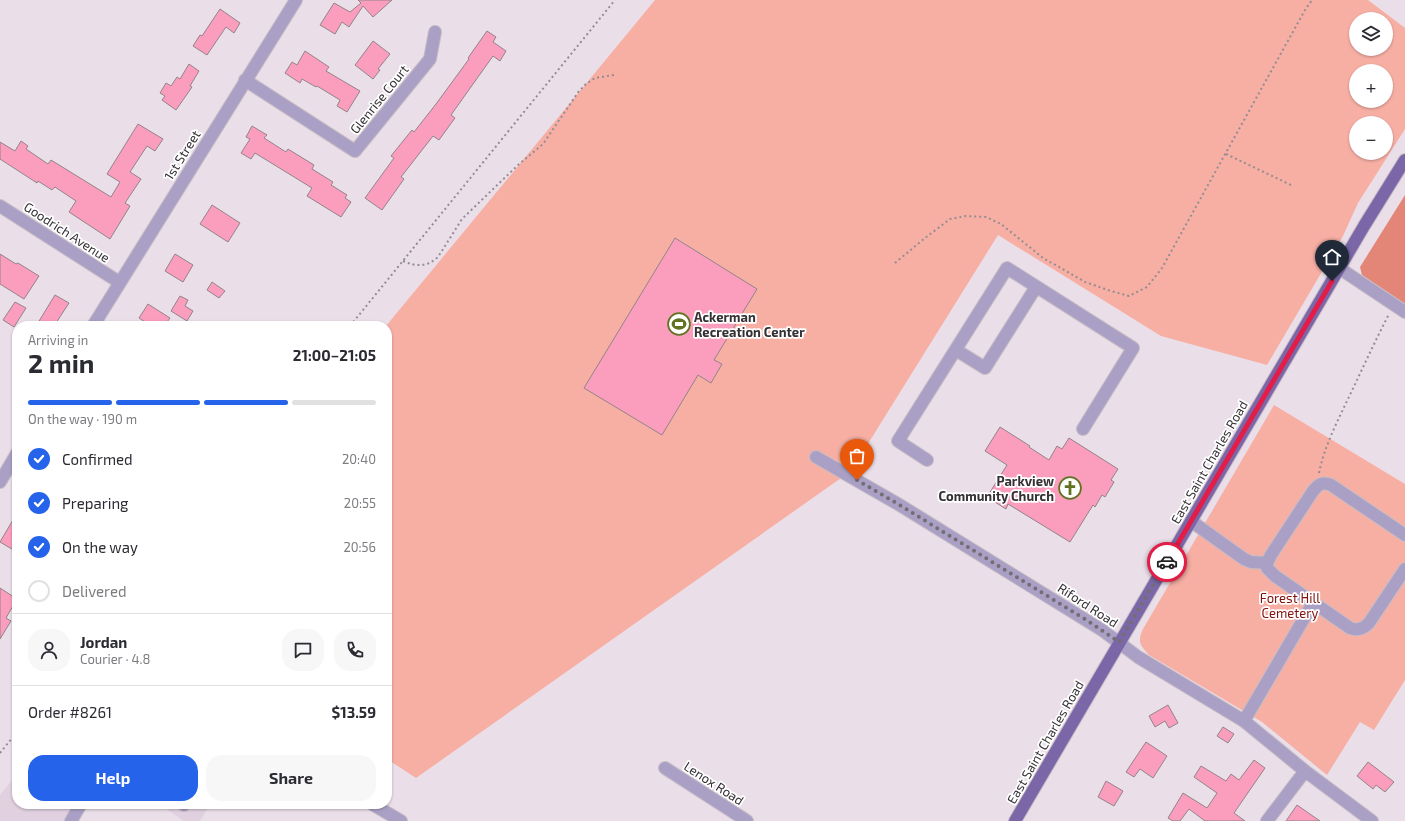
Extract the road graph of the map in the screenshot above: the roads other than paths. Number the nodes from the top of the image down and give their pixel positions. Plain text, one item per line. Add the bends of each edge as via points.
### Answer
1 (293, 1) edge
2 (434, 32) dead end
3 (246, 80) junction
4 (1405, 160) edge
5 (0, 206) edge
6 (1339, 268) junction
7 (119, 282) junction
8 (1036, 287) junction
9 (1405, 312) edge
10 (96, 321) edge
11 (956, 350) junction
12 (1082, 429) dead end
13 (816, 457) dead end
14 (927, 460) dead end
15 (12, 462) edge
16 (0, 482) edge
17 (1191, 520) junction
18 (1405, 535) edge
19 (1267, 563) junction
20 (1405, 569) edge
21 (1313, 603) junction
22 (1119, 642) junction
23 (1244, 721) junction
24 (665, 768) dead end
25 (1305, 771) junction
26 (78, 809) edge
27 (381, 809) edge
28 (71, 821) edge
29 (401, 821) edge
30 (747, 821) edge
31 (1015, 821) edge
32 (1267, 821) edge
33 (1372, 821) edge

1 - 3 street, 1st Street
2 - 3 street, Glenrise Court via 430,59 355,151
3 - 7 street, 1st Street
4 - 6 main road, East Saint Charles Road
5 - 7 street, Goodrich Avenue
6 - 9 street
6 - 17 main road, East Saint Charles Road
7 - 10 street, 1st Street
8 - 11 street via 985,368
8 - 11 street via 1007,268
8 - 12 street via 1133,348
11 - 14 street via 898,441
13 - 22 street, Riford Road via 898,504
15 - 16 street
17 - 19 street via 1244,559
17 - 22 main road, East Saint Charles Road
18 - 19 street via 1326,483 1318,486
19 - 21 street via 1270,572
20 - 21 street via 1365,628 1350,628
21 - 23 street
22 - 23 street, Riford Road via 1138,657
22 - 31 main road, East Saint Charles Road
23 - 25 street, Riford Road
24 - 30 street, Lenox Road
25 - 32 street
25 - 33 street, Riford Road
26 - 28 street
27 - 29 street

